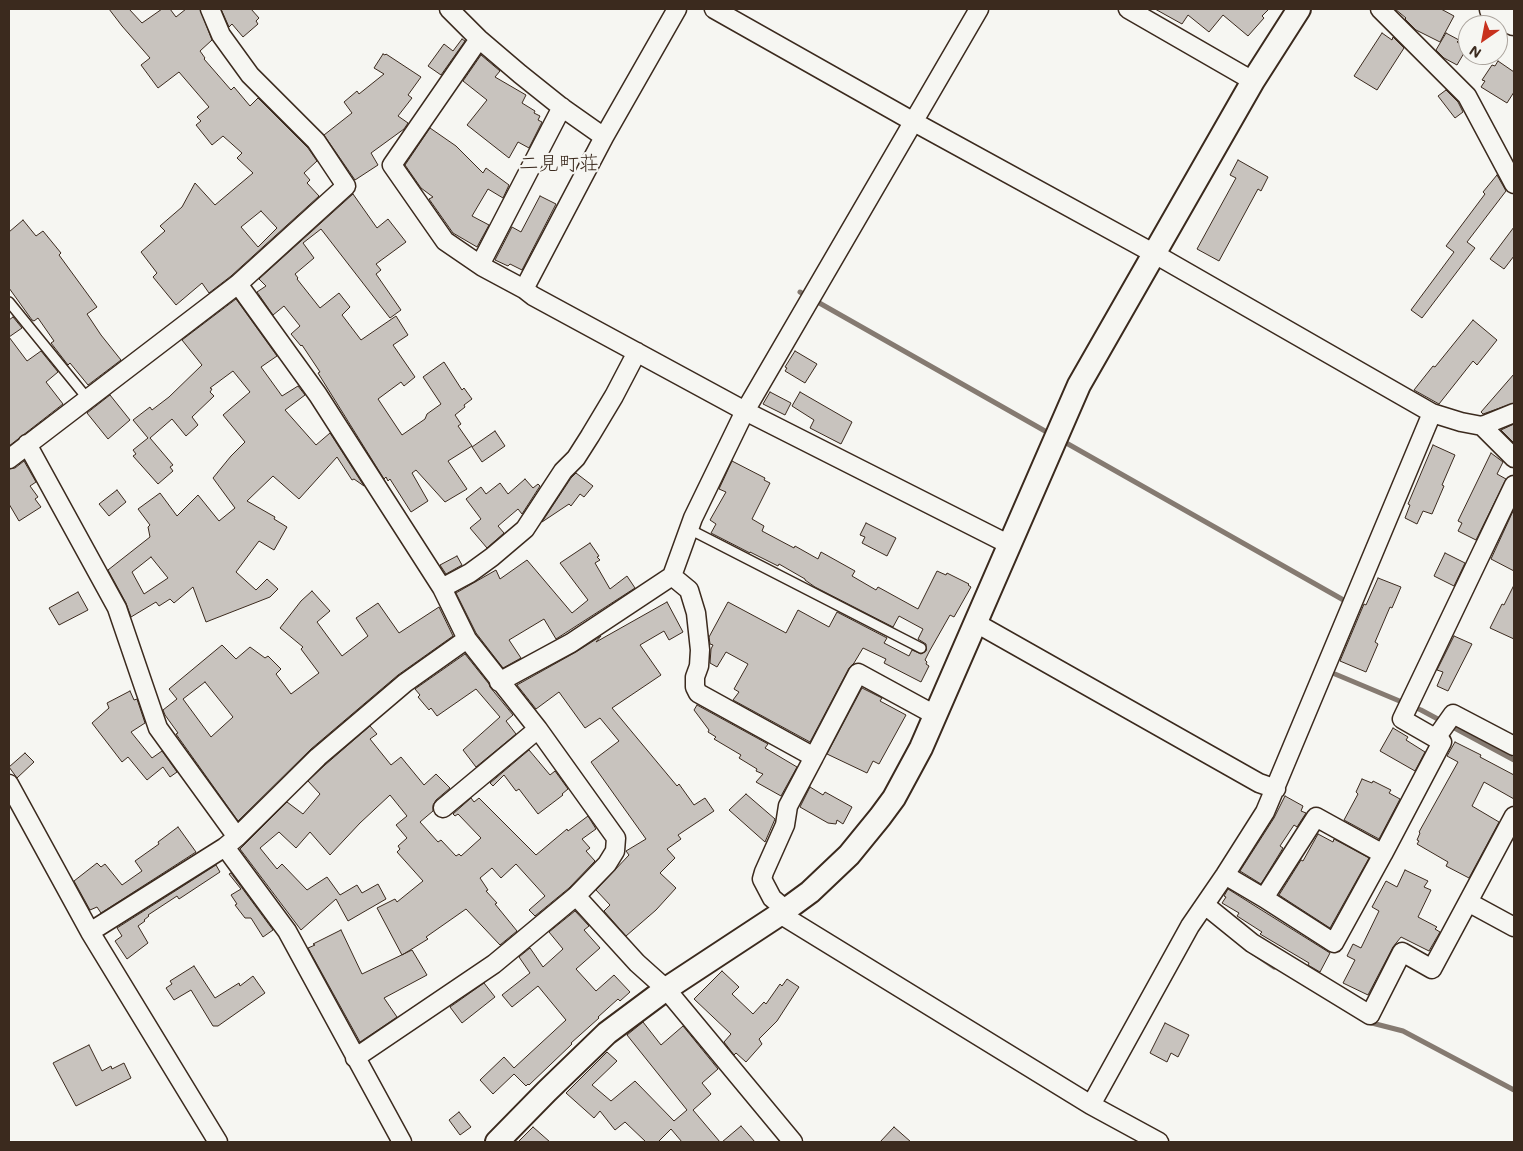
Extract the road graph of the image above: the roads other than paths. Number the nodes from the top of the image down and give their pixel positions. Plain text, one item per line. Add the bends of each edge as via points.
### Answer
1 (210, 9) edge
2 (449, 9) edge
3 (677, 9) edge
4 (714, 9) edge
5 (979, 9) edge
6 (1128, 9) edge
7 (1299, 9) edge
8 (1380, 9) edge
9 (1494, 9) edge
10 (1514, 21) edge
11 (479, 39) junction
12 (1254, 81) junction
13 (562, 107) junction
14 (914, 122) junction
15 (604, 137) junction
16 (1514, 184) edge
17 (1154, 254) junction
18 (480, 265) junction
19 (238, 284) junction
20 (524, 288) junction
21 (9, 302) edge
22 (637, 352) junction
23 (87, 398) junction
24 (745, 410) junction
25 (1432, 413) junction
26 (1514, 413) edge
27 (1482, 426) junction
28 (27, 444) junction
29 (1514, 458) edge
30 (9, 459) edge
31 (1514, 485) edge
32 (689, 529) junction
33 (1010, 545) junction
34 (672, 576) junction
35 (442, 588) junction
36 (976, 623) junction
37 (467, 639) junction
38 (921, 648) dead end
39 (499, 682) junction
40 (935, 715) junction
41 (538, 729) junction
42 (1436, 738) junction
43 (1514, 746) edge
44 (814, 757) junction
45 (9, 784) edge
46 (1268, 786) junction
47 (443, 808) dead end
48 (1514, 816) edge
49 (231, 842) junction
50 (1382, 854) junction
51 (1225, 876) junction
52 (576, 896) junction
53 (1264, 898) junction
54 (1468, 902) junction
55 (1204, 908) junction
56 (783, 912) junction
57 (1514, 927) edge
58 (90, 932) junction
59 (666, 989) junction
60 (355, 1058) junction
61 (1091, 1105) junction
62 (218, 1142) edge
63 (402, 1142) edge
64 (497, 1142) edge
65 (793, 1142) edge
66 (1159, 1142) edge

1 - 19 street via 221,35 250,75 316,142 346,186
2 - 11 street
3 - 15 street
4 - 14 street
5 - 14 street
6 - 12 street
7 - 12 street
8 - 16 street via 1467,96
9 - 10 highway
11 - 13 street
11 - 18 street via 392,165 445,241
12 - 17 street
13 - 15 street
13 - 18 street
14 - 17 street
14 - 24 street
15 - 20 street
17 - 25 street
17 - 33 street via 1080,385
18 - 20 street
19 - 23 street
19 - 35 street via 318,395
20 - 22 street via 533,296
21 - 23 lane
22 - 24 street
22 - 35 street via 590,436 525,529 470,573
23 - 28 street
24 - 32 street
24 - 33 street
25 - 27 street
25 - 46 street
26 - 27 street
27 - 29 street
28 - 30 street
28 - 49 street via 118,608 158,728
31 - 42 street via 1402,718
32 - 34 street
32 - 38 lane
33 - 36 street
34 - 39 street via 571,643
34 - 44 street via 689,590 696,613 700,650 695,677 698,693
35 - 37 street
36 - 40 street
36 - 46 street
37 - 39 street
37 - 49 street via 405,683 318,757
39 - 41 street
40 - 44 street via 858,673
40 - 56 street via 894,798 875,824 832,872
41 - 47 street
41 - 52 street via 616,838 615,851 607,864
42 - 43 street via 1453,714
42 - 50 street via 1442,742
44 - 56 street via 788,806 785,825 762,879
45 - 58 street
46 - 51 street via 1265,812
48 - 54 street
49 - 58 street
49 - 60 street via 287,931
50 - 53 street via 1316,816
50 - 53 street via 1334,943
51 - 53 street
51 - 55 street
52 - 59 street via 637,963
52 - 60 street via 494,964
54 - 55 street via 1432,969 1402,952 1370,1015 1252,943
54 - 57 street
55 - 61 street via 1190,926
56 - 59 street
56 - 61 street
58 - 62 street
59 - 64 street via 583,1055
59 - 65 street
60 - 63 street
61 - 66 street

